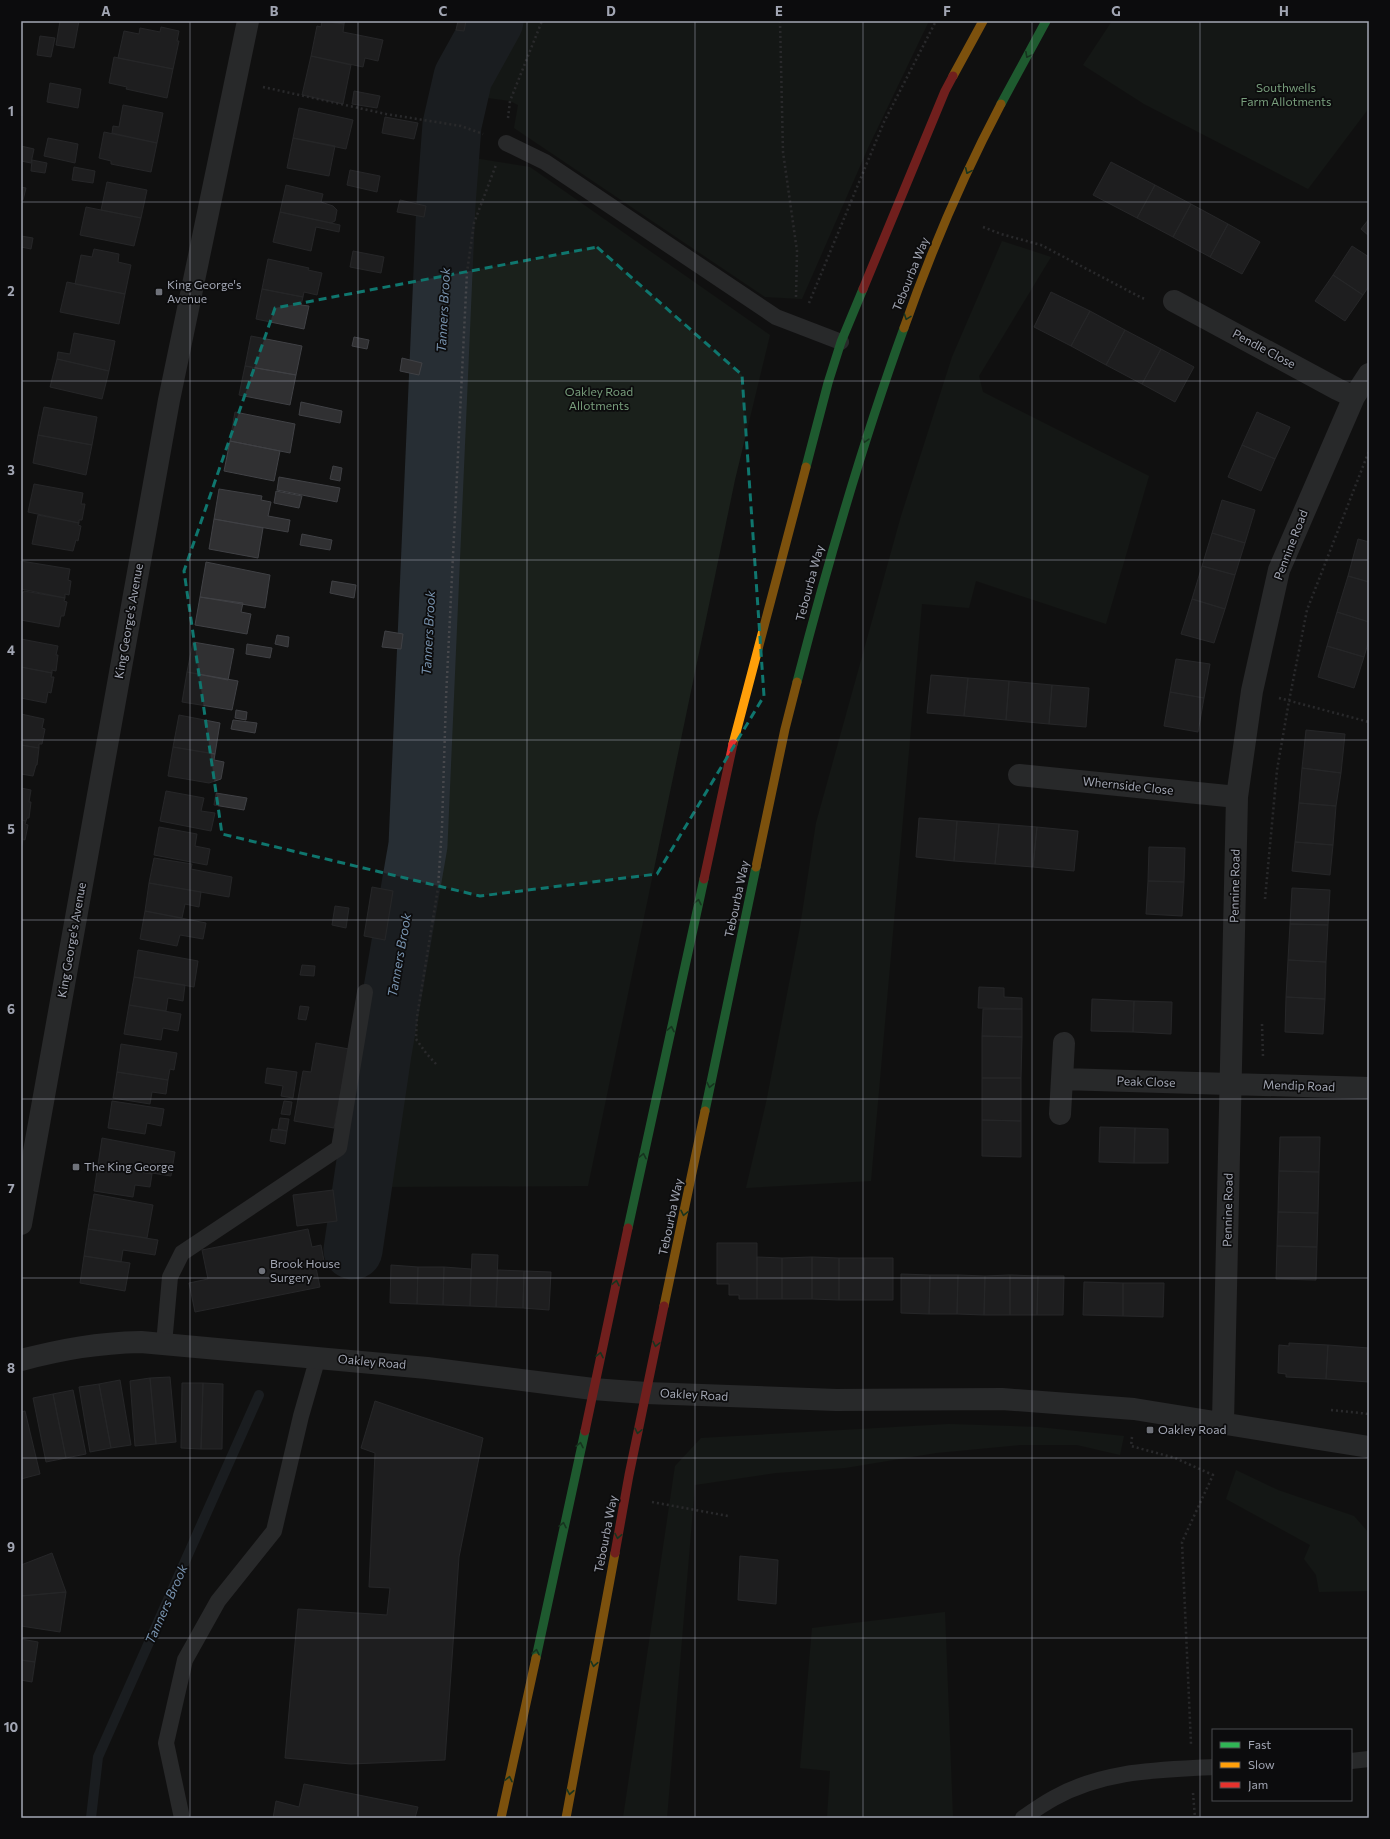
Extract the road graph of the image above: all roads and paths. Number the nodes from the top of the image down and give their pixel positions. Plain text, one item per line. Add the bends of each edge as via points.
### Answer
1 (248, 21) edge
2 (542, 21) edge
3 (780, 21) edge
4 (936, 21) edge
5 (983, 21) edge
6 (1046, 21) edge
7 (236, 81) junction
8 (461, 126) dead end
9 (506, 143) junction
10 (862, 174) junction
11 (867, 176) dead end
12 (983, 227) dead end
13 (1174, 301) joint
14 (795, 324) junction
15 (841, 342) junction
16 (1369, 374) edge
17 (1354, 396) junction
18 (1369, 451) edge
19 (1252, 692) junction
20 (1289, 701) junction
21 (1369, 722) edge
22 (1019, 775) dead end
23 (1237, 797) junction
24 (1265, 905) dead end
25 (365, 992) dead end
26 (1262, 1020) dead end
27 (1064, 1043) dead end
28 (436, 1064) dead end
29 (1062, 1079) junction
30 (1230, 1084) junction
31 (1262, 1085) junction
32 (1369, 1088) edge
33 (1060, 1114) dead end
34 (21, 1224) edge
35 (164, 1344) junction
36 (318, 1357) junction
37 (21, 1360) edge
38 (593, 1389) junction
39 (646, 1393) junction
40 (1134, 1409) junction
41 (1223, 1422) junction
42 (1369, 1447) edge
43 (625, 1498) junction
44 (728, 1516) dead end
45 (1369, 1759) edge
46 (1352, 1760) edge
47 (1212, 1767) edge
48 (1192, 1768) junction
49 (182, 1818) edge
50 (501, 1818) edge
51 (566, 1818) edge
52 (1023, 1818) edge
53 (1194, 1818) edge

1 - 7 street, King George's Avenue
2 - 9 path via 510,101
3 - 14 path via 784,152 797,251
4 - 10 path via 884,122
5 - 15 main road via 945,91
6 -> 39 main road, Tebourba Way via 981,142 925,269 878,399 828,562 785,729
7 - 8 path via 342,105
7 - 34 street, King George's Avenue via 169,400
9 - 14 lane via 545,162 776,317
9 - 28 path via 474,223 467,272 438,888 416,1032 416,1039
10 - 11 path
10 - 14 path
12 - 13 path via 1040,245 1142,298
13 - 17 street, Pendle Close
14 - 15 lane
38 -> 15 main road via 732,749
16 - 17 street, Pennine Road
17 - 19 street, Pennine Road via 1279,570
18 - 20 path via 1307,610
19 - 20 path
19 - 23 street, Pennine Road
20 - 21 path
20 - 24 path via 1277,770
22 - 23 street, Whernside Close
23 - 30 street, Pennine Road
25 - 35 lane via 339,1148 182,1253 170,1277
26 - 31 path
27 - 29 street
29 - 30 street, Peak Close
29 - 33 street
30 - 31 street, Mendip Road
30 - 41 street, Pennine Road
31 - 32 street, Mendip Road
35 - 36 street, Oakley Road
35 - 37 street, Oakley Road via 107,1343 75,1347
36 - 38 street, Oakley Road
36 - 49 lane via 301,1416 274,1531 218,1601 185,1660 166,1743
38 - 39 street, Oakley Road
50 -> 38 main road
39 - 40 street, Oakley Road via 812,1399 1002,1399
39 -> 43 main road, Tebourba Way
40 - 41 street, Oakley Road
40 - 48 path via 1131,1446 1175,1458 1213,1475 1182,1542
41 - 42 street, Oakley Road
43 - 44 path
43 -> 51 main road, Tebourba Way
45 - 46 lane
47 - 48 lane
48 - 52 lane via 1147,1770 1102,1779 1054,1798
48 - 53 path

